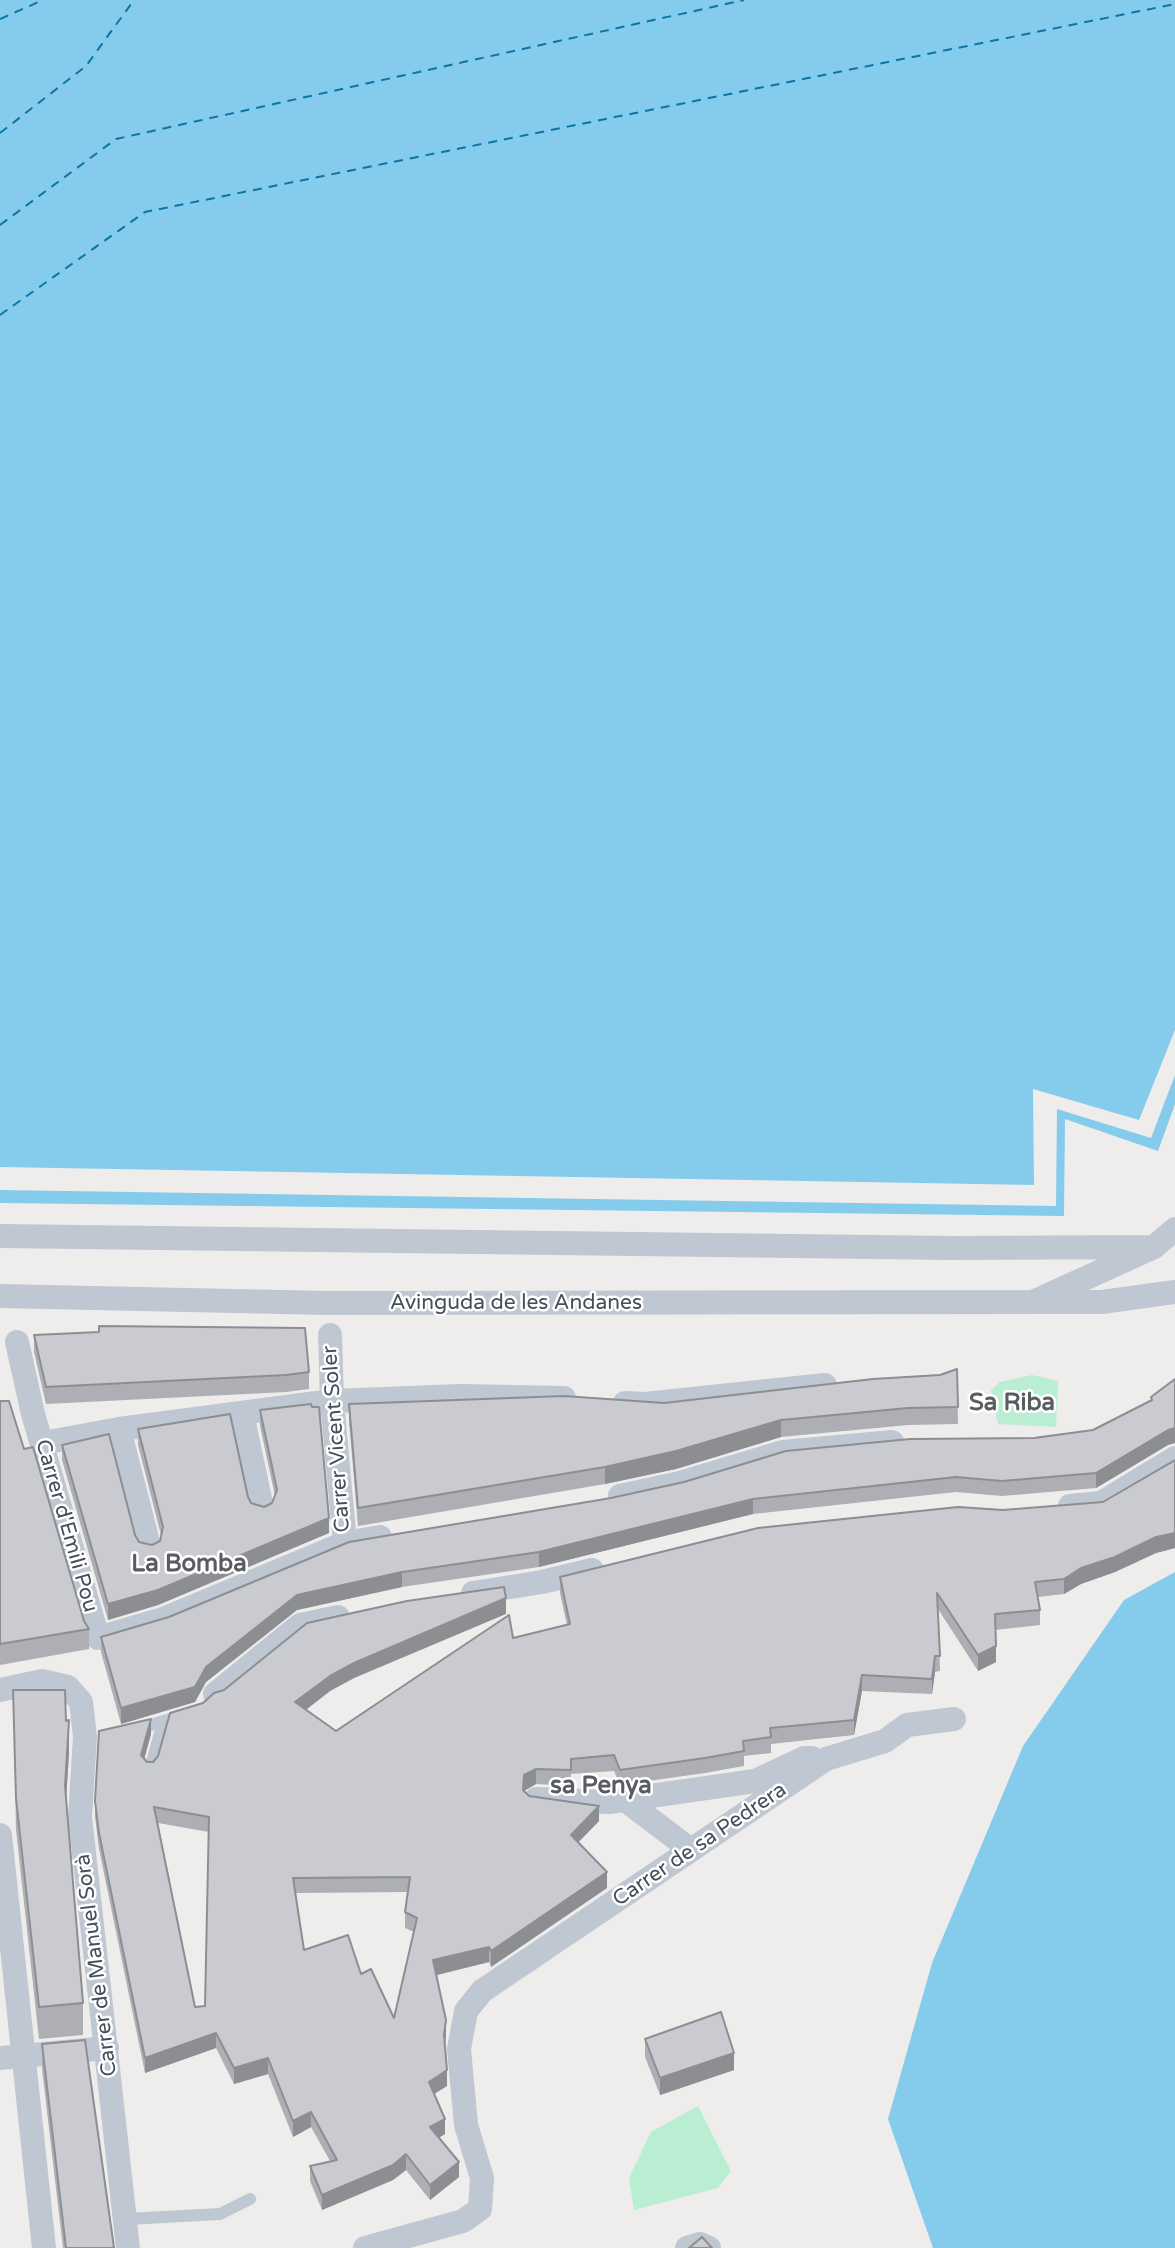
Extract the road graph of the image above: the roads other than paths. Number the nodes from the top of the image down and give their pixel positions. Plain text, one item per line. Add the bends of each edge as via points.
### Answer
1 (1175, 1229) edge
2 (0, 1236) edge
3 (1154, 1247) junction
4 (1175, 1292) edge
5 (0, 1296) edge
6 (1033, 1302) junction
7 (330, 1335) dead end
8 (19, 1338) edge
9 (853, 1382) edge
10 (332, 1401) junction
11 (242, 1414) junction
12 (119, 1429) junction
13 (920, 1440) edge
14 (43, 1443) junction
15 (1175, 1458) edge
16 (595, 1501) edge
17 (1051, 1507) edge
18 (262, 1508) edge
19 (408, 1533) edge
20 (345, 1543) junction
21 (149, 1546) edge
22 (609, 1566) edge
23 (454, 1595) edge
24 (365, 1611) edge
25 (0, 1690) edge
26 (207, 1702) joint
27 (954, 1719) dead end
28 (163, 1723) junction
29 (125, 1732) edge
30 (826, 1759) junction
31 (150, 1769) edge
32 (536, 1799) edge
33 (625, 1800) junction
34 (1, 1840) edge
35 (691, 1850) junction
36 (107, 2048) junction
37 (25, 2056) junction
38 (0, 2059) edge
39 (250, 2199) dead end
40 (127, 2219) junction
41 (44, 2248) edge
42 (128, 2248) edge
43 (365, 2248) edge
44 (687, 2248) edge
45 (709, 2248) edge

1 - 3 street
2 - 3 street
3 - 6 street
4 - 6 street, Avinguda de les Andanes via 1102,1302
5 - 6 street, Avinguda de les Andanes via 327,1303
7 - 10 street, Carrer Vicent Soler
8 - 14 street, Carrer d'Emili Pou via 23,1410
9 - 10 street via 645,1404 461,1396
10 - 11 street
10 - 20 street, Carrer Vicent Soler
11 - 12 street
11 - 18 street
12 - 14 street
12 - 21 street
13 - 16 street via 783,1452 680,1483
14 - 20 street, Carrer d'Emili Pou via 98,1638 163,1619
15 - 17 street via 1101,1503
19 - 20 street
22 - 23 street
24 - 26 street via 300,1625
25 - 36 street, Carrer de Manuel Sorà via 42,1681 68,1686 81,1702 91,1737 80,1817
26 - 28 lane
27 - 30 street, Carrer de sa Pedrera via 907,1725 885,1741
28 - 29 lane
28 - 31 lane
30 - 33 street via 804,1758 755,1782
30 - 35 street, Carrer de sa Pedrera
32 - 33 street
33 - 35 street
34 - 37 street
35 - 43 street, Carrer de sa Pedrera via 482,1991 466,2011 459,2049 466,2125 482,2178 480,2208 463,2221
36 - 37 street
36 - 40 street, Carrer de Manuel Sorà
37 - 38 street
37 - 41 street
39 - 40 lane via 220,2214
40 - 42 street, Carrer de Manuel Sorà
44 - 45 street via 700,2244

